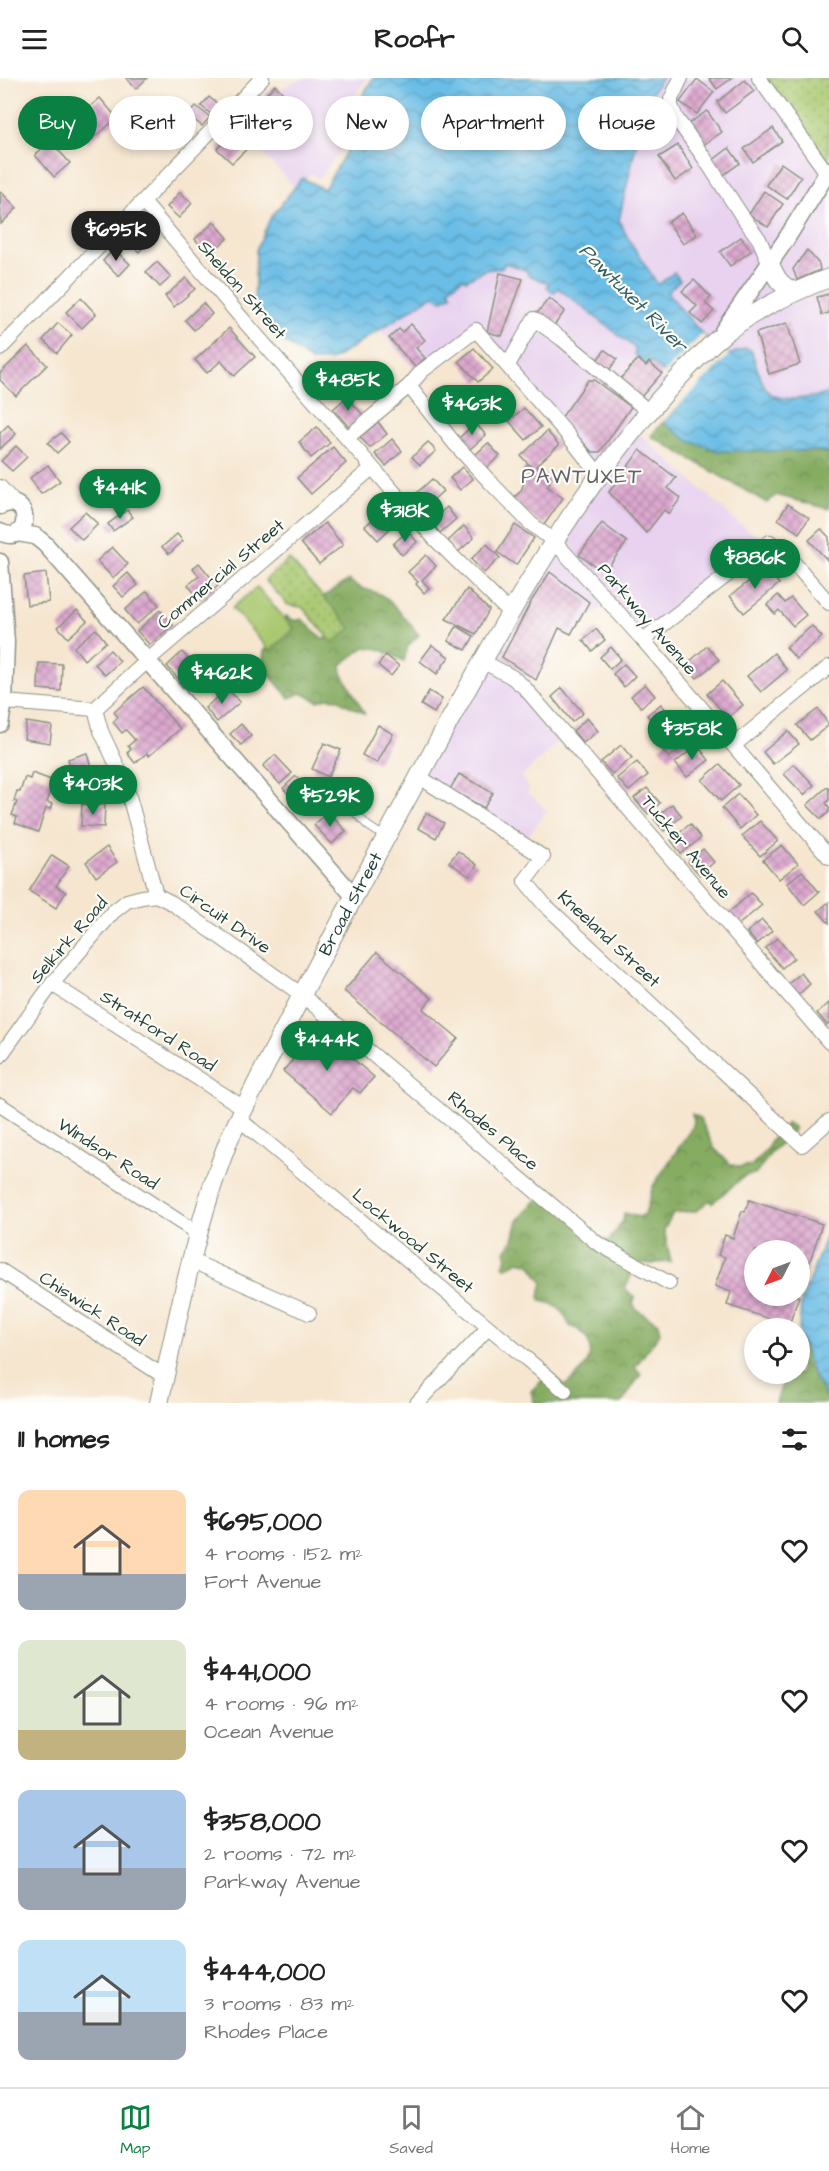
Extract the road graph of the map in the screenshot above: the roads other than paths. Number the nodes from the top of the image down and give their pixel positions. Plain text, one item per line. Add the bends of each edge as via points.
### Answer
1 (262, 78) edge
2 (681, 78) edge
3 (759, 78) edge
4 (828, 172) edge
5 (143, 202) junction
6 (770, 264) junction
7 (829, 278) edge
8 (795, 291) junction
9 (714, 342) junction
10 (0, 349) edge
11 (508, 365) junction
12 (409, 386) junction
13 (649, 410) junction
14 (347, 438) junction
15 (372, 468) junction
16 (600, 476) junction
17 (0, 487) edge
18 (13, 508) edge
19 (10, 533) edge
20 (555, 542) junction
21 (45, 544) junction
22 (1, 564) edge
23 (829, 603) edge
24 (509, 612) junction
25 (643, 640) junction
26 (147, 661) junction
27 (482, 661) junction
28 (829, 668) edge
29 (4, 702) junction
30 (95, 709) junction
31 (0, 724) edge
32 (734, 745) junction
33 (418, 776) junction
34 (343, 800) dead end
35 (385, 837) junction
36 (827, 851) edge
37 (156, 895) junction
38 (353, 895) junction
39 (52, 984) junction
40 (302, 995) junction
41 (829, 1042) edge
42 (0, 1056) edge
43 (0, 1105) edge
44 (242, 1113) junction
45 (829, 1121) edge
46 (197, 1233) junction
47 (192, 1261) junction
48 (0, 1270) edge
49 (669, 1283) dead end
50 (309, 1313) dead end
51 (488, 1328) junction
52 (165, 1377) junction
53 (565, 1391) dead end
54 (159, 1403) edge
55 (417, 1403) edge

1 - 5 street
2 - 6 street via 673,90 670,106 759,239
3 - 4 street
4 - 6 street
5 - 10 street
5 - 14 street, Sheldon Street
6 - 8 main road via 782,286
6 - 9 street
7 - 8 main road, Broad Street
8 - 9 main road, Broad Street
9 - 13 main road, Broad Street
11 - 12 street via 476,330 422,371
11 - 13 street via 534,319
11 - 16 street
12 - 14 street
12 - 20 street, Parkway Avenue via 491,483
13 - 16 main road, Broad Street
14 - 15 street, Sheldon Street
15 - 24 street, Sheldon Street via 438,542
15 - 26 street, Commercial Street
16 - 20 main road, Broad Street
17 - 18 street
18 - 19 street via 25,524
18 - 21 street via 39,532
19 - 21 street via 35,536
19 - 22 street
20 - 24 main road, Broad Street
20 - 25 street, Parkway Avenue
21 - 26 street
22 - 29 street via 6,642
23 - 25 street via 786,554 770,542
24 - 27 main road, Broad Street
25 - 32 street, Parkway Avenue
26 - 30 street, Commercial Street
26 - 38 street
27 - 33 main road, Broad Street
27 - 41 street, Tucker Avenue via 524,687
28 - 32 street
29 - 30 street
29 - 31 street
30 - 37 street, Circuit Drive via 126,784
32 - 36 street, Parkway Avenue
33 - 35 main road, Broad Street
33 - 45 street, Kneeland Street via 543,857 525,881 544,903 802,1145
34 - 35 lane
35 - 38 main road, Broad Street
37 - 39 street, Selkirk Road via 127,901 112,912
37 - 40 street, Circuit Drive
38 - 40 main road, Broad Street
39 - 42 street, Selkirk Road
39 - 44 street, Stratford Road
40 - 44 main road, Broad Street
40 - 49 street, Rhodes Place via 597,1243
43 - 46 street, Windsor Road
44 - 46 main road, Broad Street via 214,1178
44 - 51 street, Lockwood Street
46 - 47 main road, Broad Street
47 - 50 street
47 - 52 main road, Broad Street
48 - 52 street, Chiswick Road
51 - 53 street, Lockwood Street
51 - 55 street
52 - 54 main road, Broad Street

